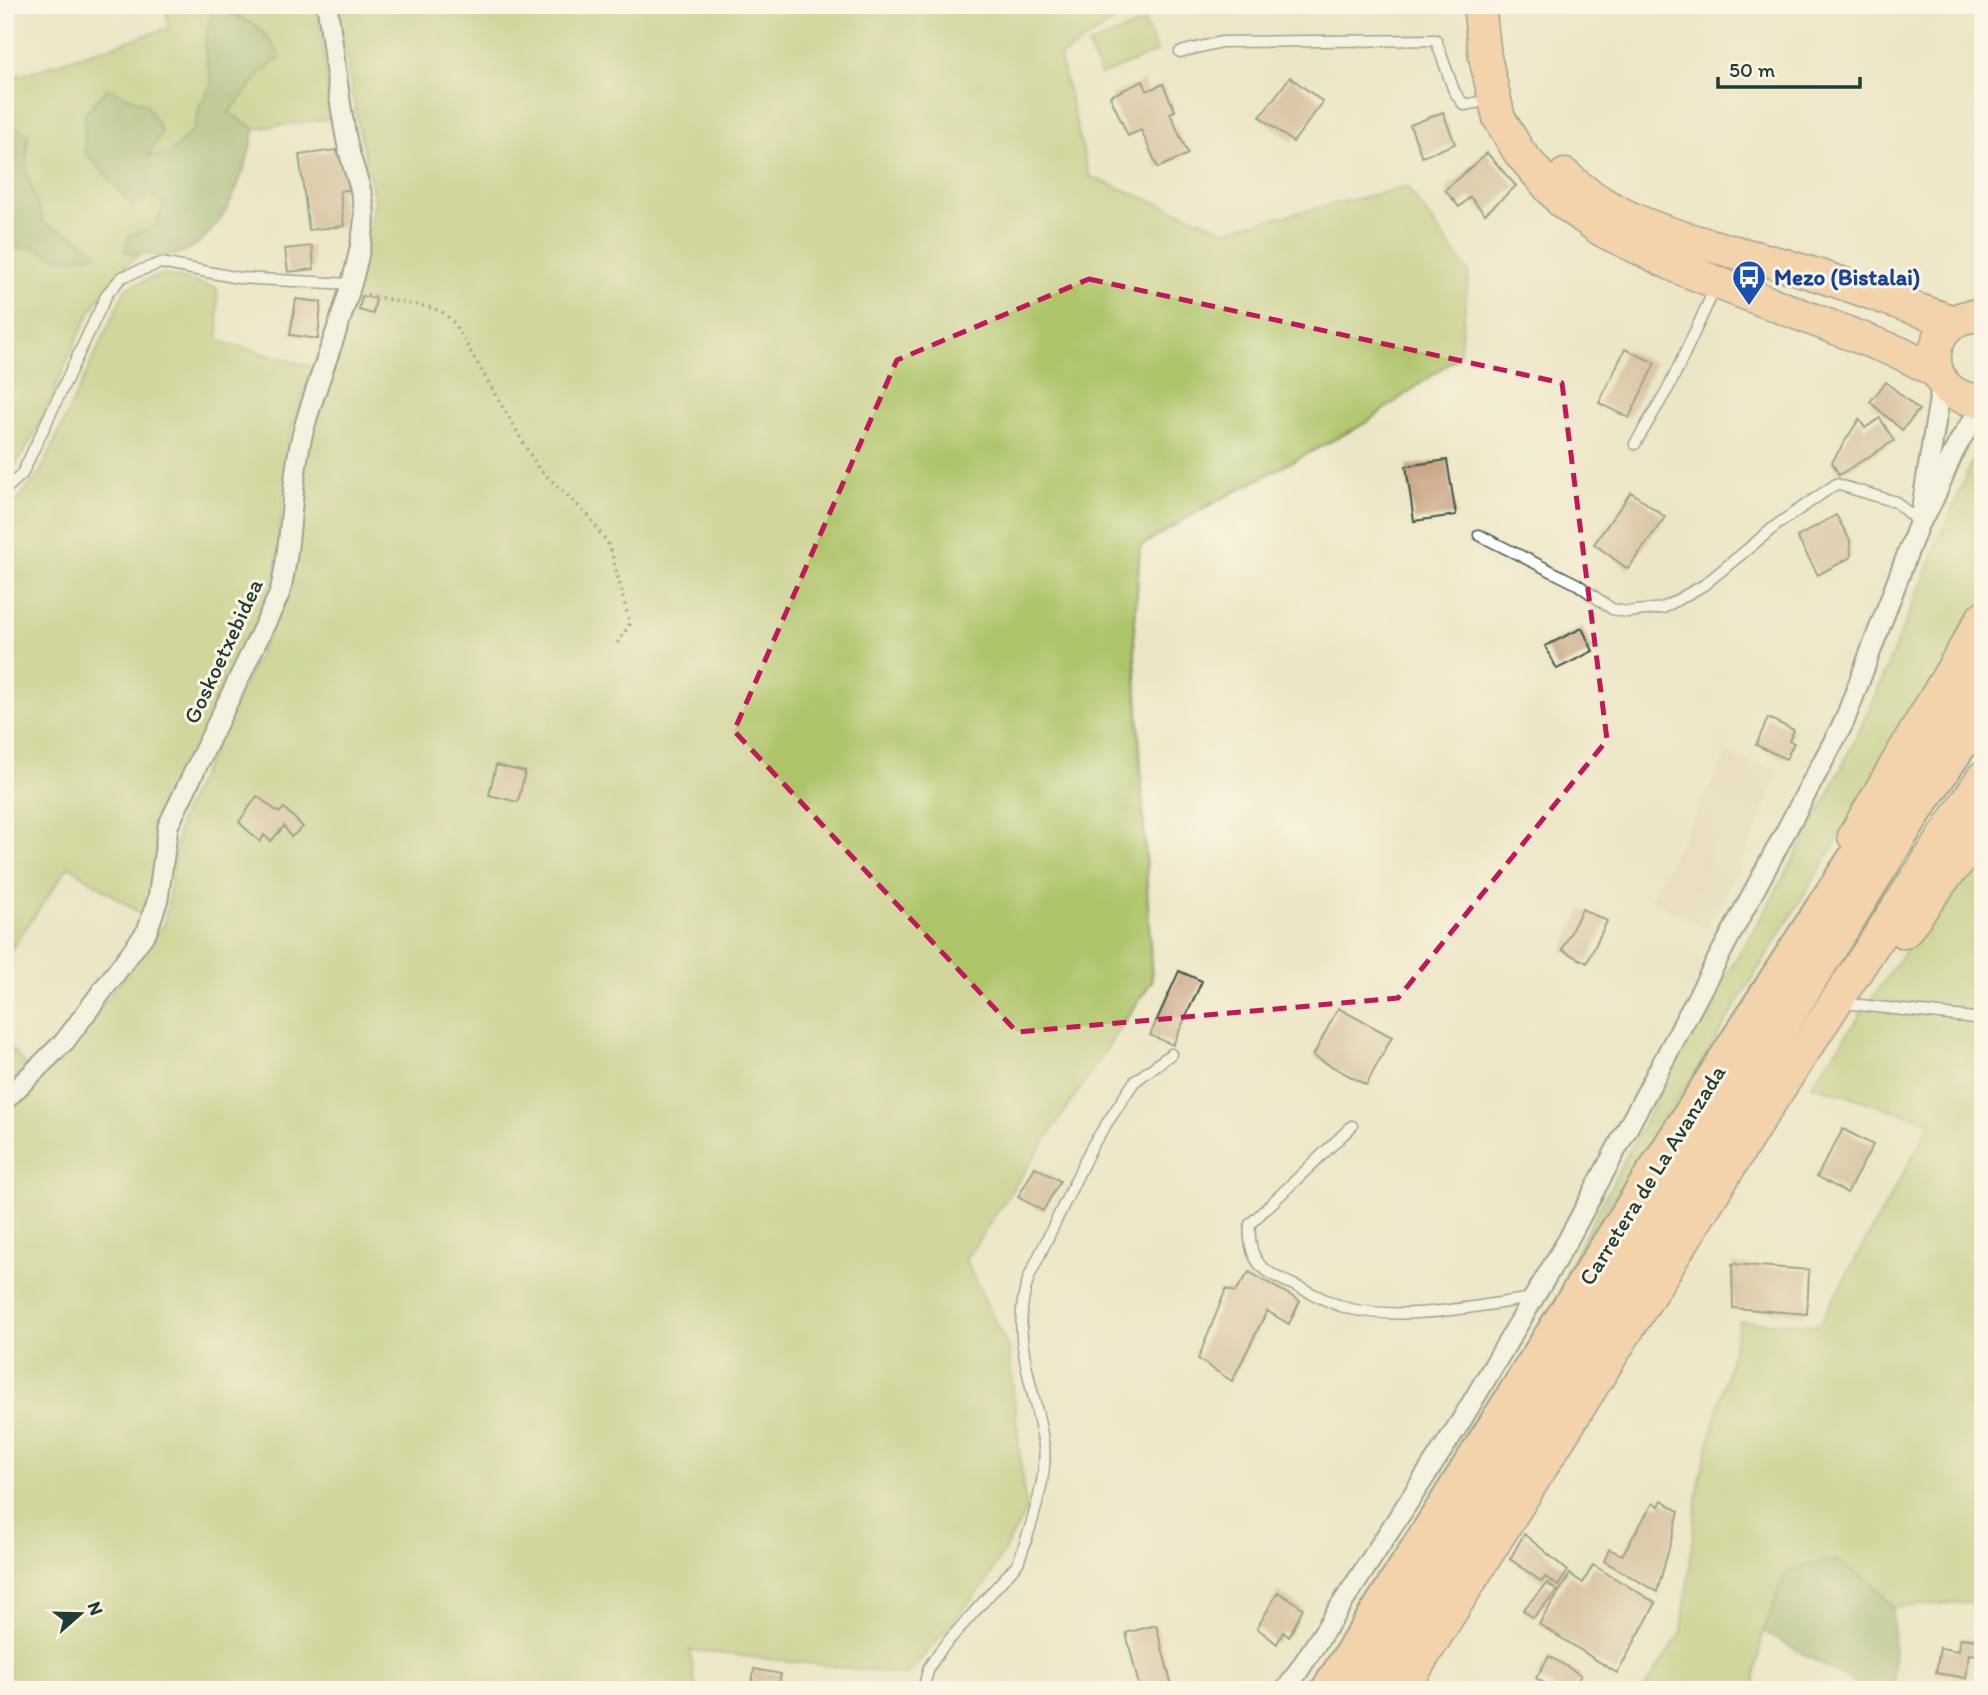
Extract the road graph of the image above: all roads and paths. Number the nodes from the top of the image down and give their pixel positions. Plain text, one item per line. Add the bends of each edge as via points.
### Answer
1 (327, 5) edge
2 (1479, 5) edge
3 (1180, 52) dead end
4 (1492, 87) junction
5 (1718, 282) junction
6 (349, 287) junction
7 (1973, 316) edge
8 (1939, 377) junction
9 (1982, 400) edge
10 (1635, 444) dead end
11 (5, 490) edge
12 (1919, 523) junction
13 (1479, 535) dead end
14 (1983, 617) edge
15 (615, 648) dead end
16 (1983, 666) edge
17 (1983, 711) edge
18 (1983, 753) edge
19 (1983, 778) edge
20 (1983, 834) edge
21 (1835, 940) junction
22 (1851, 1004) junction
23 (1983, 1019) edge
24 (1737, 1039) junction
25 (1171, 1054) dead end
26 (5, 1100) edge
27 (1760, 1118) junction
28 (1352, 1126) dead end
29 (1534, 1298) junction
30 (923, 1690) edge
31 (1286, 1690) edge
32 (1328, 1690) edge
33 (1367, 1690) edge
34 (1402, 1690) edge

1 - 6 street, Goskoetxebidea via 347,144 363,195 364,223
2 - 4 main road
3 - 4 lane via 1221,42 1436,40 1454,91 1464,105
4 - 5 main road via 1499,118 1519,152 1561,201 1603,231
4 - 7 main road via 1543,155 1584,192 1622,215 1669,235
5 - 8 main road via 1900,353
5 - 10 lane via 1670,385
6 - 11 lane via 239,278 161,263 122,277 107,294 22,474
6 - 15 path via 398,303 433,308 454,323 538,468 588,515 610,547 629,624
6 - 26 street, Goskoetxebidea via 303,430 292,482 287,565 279,595 168,826 158,899 146,931 65,1041
7 - 8 main road via 1945,329 1935,349
8 - 9 main road via 1959,397
8 - 12 street
9 - 12 street via 1978,419 1959,442 1933,505
12 - 13 lane via 1896,502 1836,484 1704,585 1663,608 1627,612 1612,609 1577,584
12 - 29 street via 1844,722
14 - 24 main road via 1896,759
16 - 24 highway, Carretera de La Avanzada
17 - 21 highway, Carretera de La Avanzada
18 - 21 highway
19 - 27 main road
20 - 22 main road via 1945,877
21 - 33 highway, Carretera de La Avanzada
22 - 23 lane
22 - 27 main road via 1816,1057
24 - 32 highway, Carretera de La Avanzada
25 - 30 lane via 1134,1082 1092,1146 1029,1277 1022,1297 1021,1333 1044,1449 1026,1542 1018,1563 935,1657
27 - 34 main road
28 - 29 lane via 1250,1224 1249,1246 1256,1264 1349,1309 1410,1314
29 - 31 street via 1461,1421

